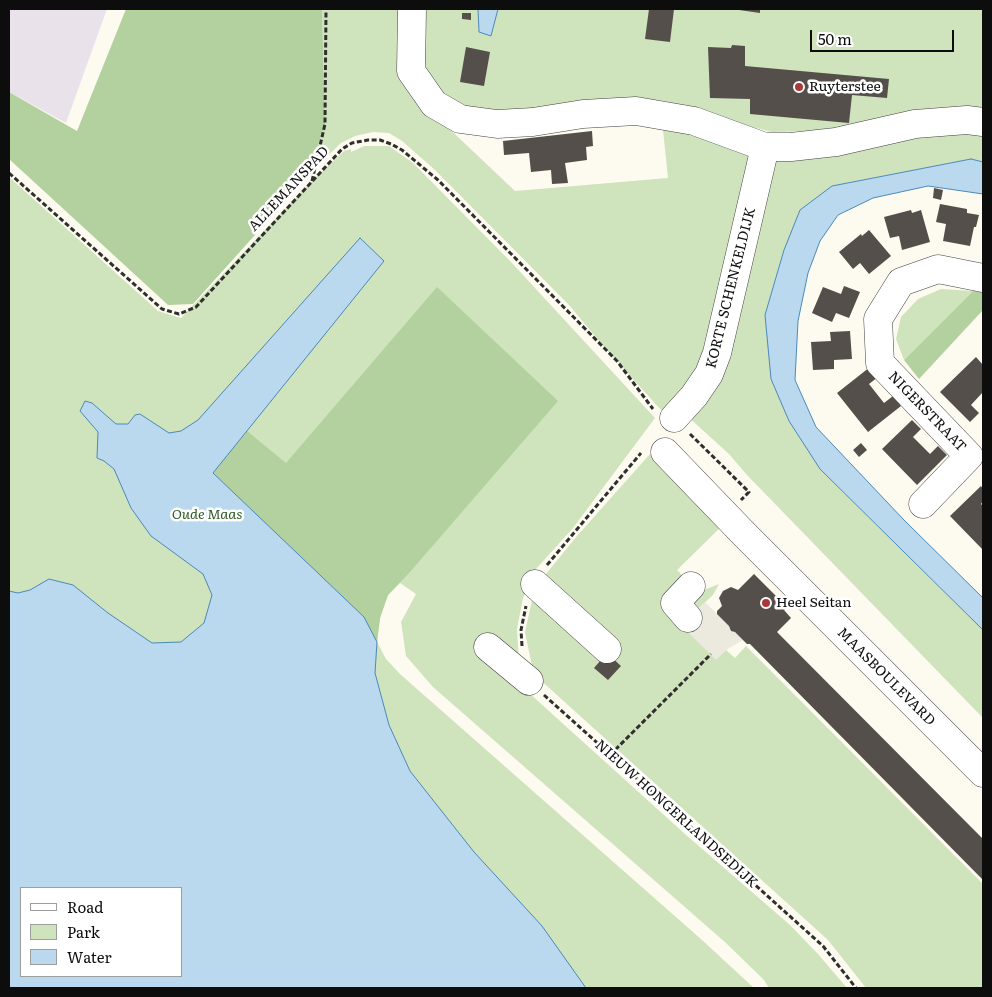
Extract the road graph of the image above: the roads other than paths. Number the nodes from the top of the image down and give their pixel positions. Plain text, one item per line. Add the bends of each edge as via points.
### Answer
1 (412, 9) edge
2 (983, 122) edge
3 (766, 147) junction
4 (983, 278) edge
5 (664, 414) road end
6 (654, 452) road end
7 (979, 456) edge
8 (923, 504) dead end
9 (535, 584) road end
10 (691, 586) dead end
11 (688, 618) dead end
12 (488, 647) dead end
13 (607, 649) dead end
14 (529, 681) road end
15 (983, 774) edge

1 - 3 street via 411,71 434,104 460,119 496,124 636,111 694,121
2 - 3 street via 915,124 836,142
3 - 5 street, KORTE SCHENKELDIJK via 709,374 694,396
4 - 7 street, NIGERSTRAAT via 938,269 901,282 878,319 880,363
6 - 15 street, MAASBOULEVARD via 727,515
7 - 8 street
9 - 13 street
10 - 11 street via 674,603
12 - 14 street

